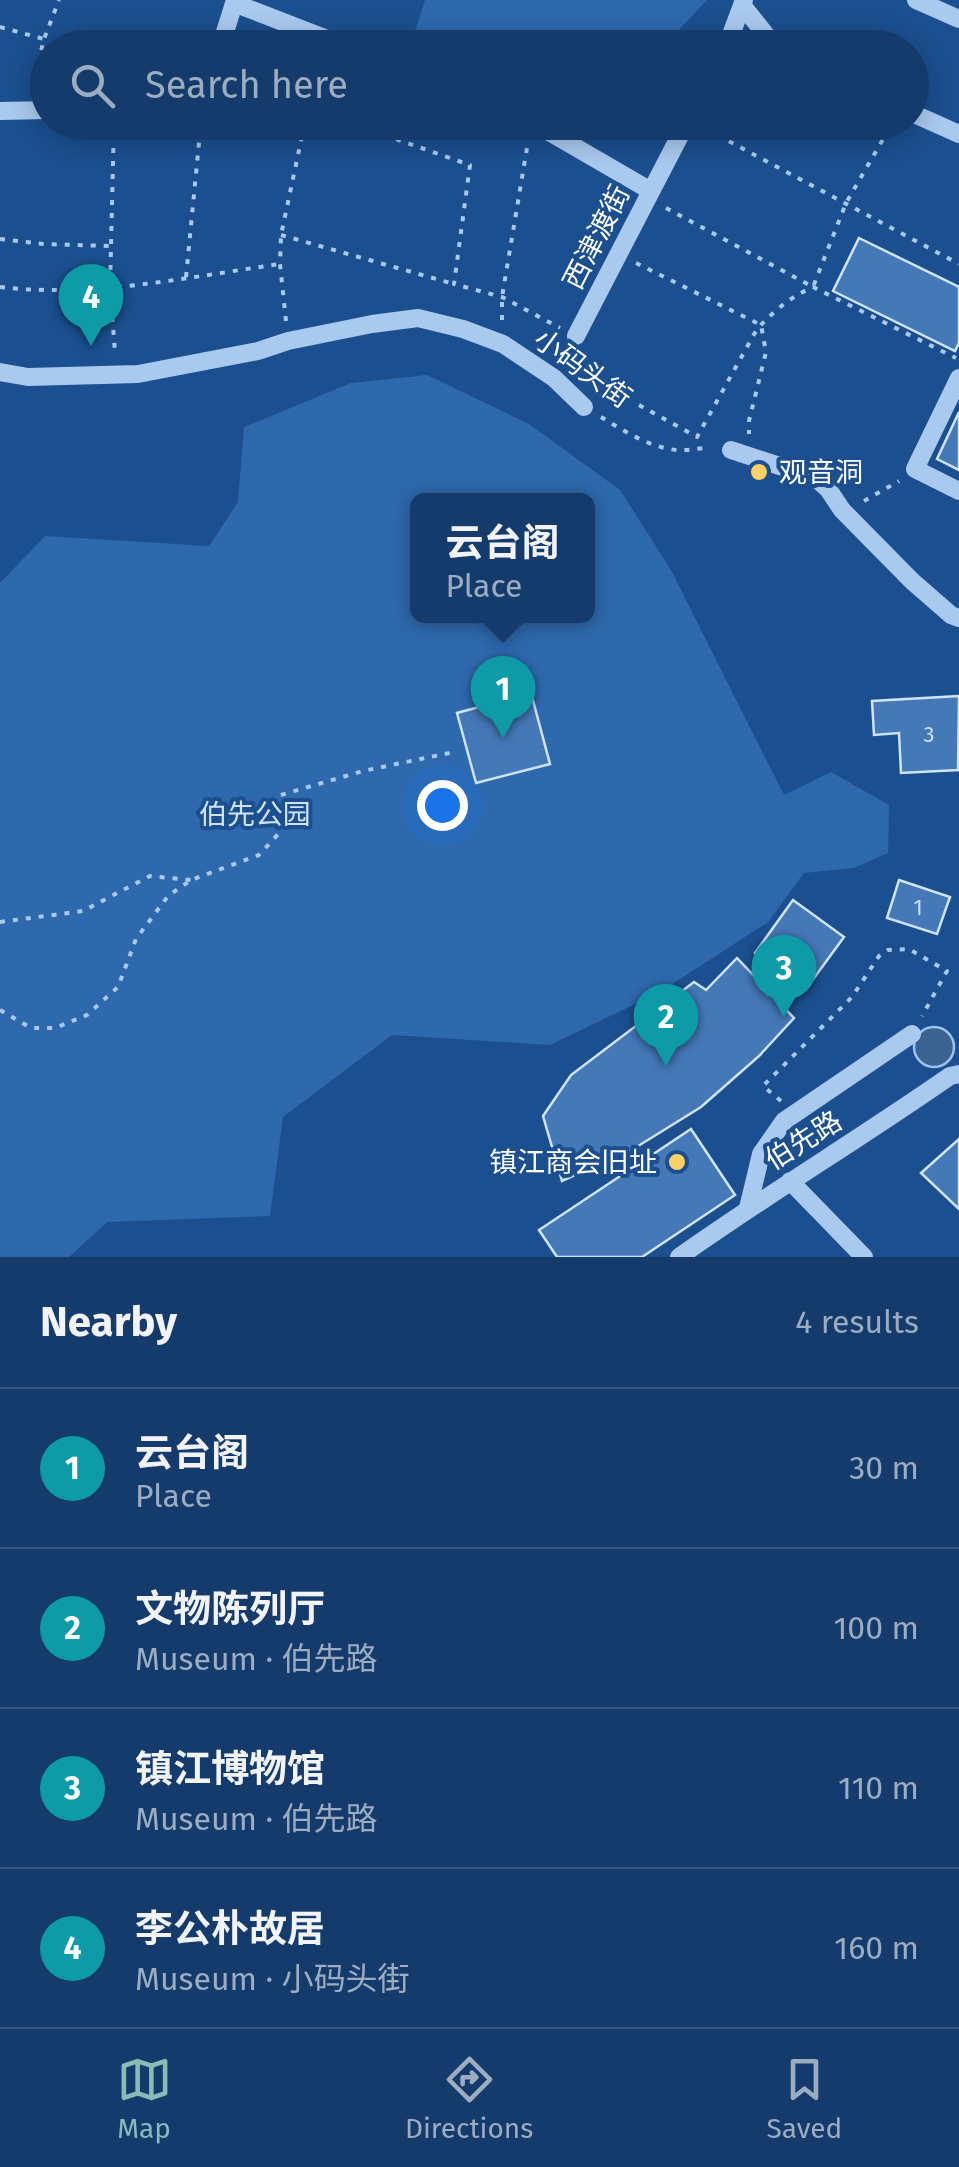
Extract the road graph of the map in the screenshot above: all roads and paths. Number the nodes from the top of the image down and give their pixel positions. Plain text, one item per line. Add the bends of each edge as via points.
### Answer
1 (59, 0) edge
2 (916, 0) edge
3 (234, 2) edge
4 (743, 3) edge
5 (959, 20) edge
6 (0, 27) edge
7 (47, 30) edge
8 (225, 30) edge
9 (305, 30) edge
10 (733, 30) edge
11 (763, 30) edge
12 (30, 35) edge
13 (30, 96) edge
14 (0, 110) edge
15 (26, 112) junction
16 (30, 112) edge
17 (929, 120) edge
18 (959, 134) edge
19 (114, 140) edge
20 (199, 140) edge
21 (300, 140) edge
22 (399, 140) edge
23 (562, 140) edge
24 (680, 140) edge
25 (725, 140) edge
26 (883, 140) edge
27 (528, 142) dead end
28 (650, 192) junction
29 (846, 202) junction
30 (281, 236) junction
31 (0, 239) edge
32 (111, 246) junction
33 (618, 254) junction
34 (280, 264) junction
35 (959, 264) edge
36 (186, 277) junction
37 (454, 284) junction
38 (0, 287) edge
39 (813, 287) junction
40 (110, 288) junction
41 (502, 298) junction
42 (760, 326) junction
43 (576, 336) joint
44 (288, 341) junction
45 (959, 360) edge
46 (0, 372) edge
47 (116, 374) junction
48 (959, 378) edge
49 (639, 405) dead end
50 (584, 407) joint
51 (740, 454) junction
52 (899, 480) dead end
53 (959, 491) edge
54 (870, 498) dead end
55 (959, 618) edge
56 (454, 752) dead end
57 (191, 880) junction
58 (0, 922) edge
59 (0, 1010) edge
60 (912, 1034) joint
61 (959, 1074) edge
62 (763, 1086) dead end
63 (790, 1181) junction
64 (748, 1208) junction
65 (679, 1257) edge
66 (864, 1257) edge

1 - 7 path
2 - 5 street
3 - 8 street
3 - 9 street
4 - 10 street
4 - 11 street
6 - 12 path
13 - 15 path
14 - 15 street
15 - 16 street
17 - 18 street
19 - 32 path
20 - 36 path
21 - 30 path
22 - 37 path via 470,165
23 - 28 street
24 - 28 street, 西津渡街
25 - 29 path
26 - 29 path
27 - 41 path
28 - 33 street, 西津渡街
28 - 39 path via 656,202
29 - 35 path
29 - 39 path
30 - 34 path
30 - 37 path
31 - 32 path
32 - 40 path
33 - 42 path
33 - 43 street, 西津渡街
34 - 36 path
34 - 44 path
36 - 40 path
37 - 41 path
38 - 40 path
39 - 42 path
39 - 45 path
40 - 47 path
41 - 43 path
42 - 49 path via 697,436
42 - 51 path via 766,352
44 - 47 street, 小码头街
44 - 50 street, 小码头街 via 418,318 503,344
46 - 47 street, 小码头街
48 - 53 street via 915,469
50 - 51 path, 小码头街 via 661,446
51 - 55 street via 816,478 912,581
52 - 54 path
56 - 57 path via 274,796 280,831 258,855
57 - 58 path via 150,876 83,910
57 - 59 path via 168,896 136,939 118,987 87,1015 55,1028 31,1028
60 - 62 path via 947,971 910,949 888,950 852,997
60 - 64 street via 784,1121 761,1154
61 - 63 street, 伯先路
63 - 64 street, 伯先路
63 - 66 street
64 - 65 street, 伯先路

